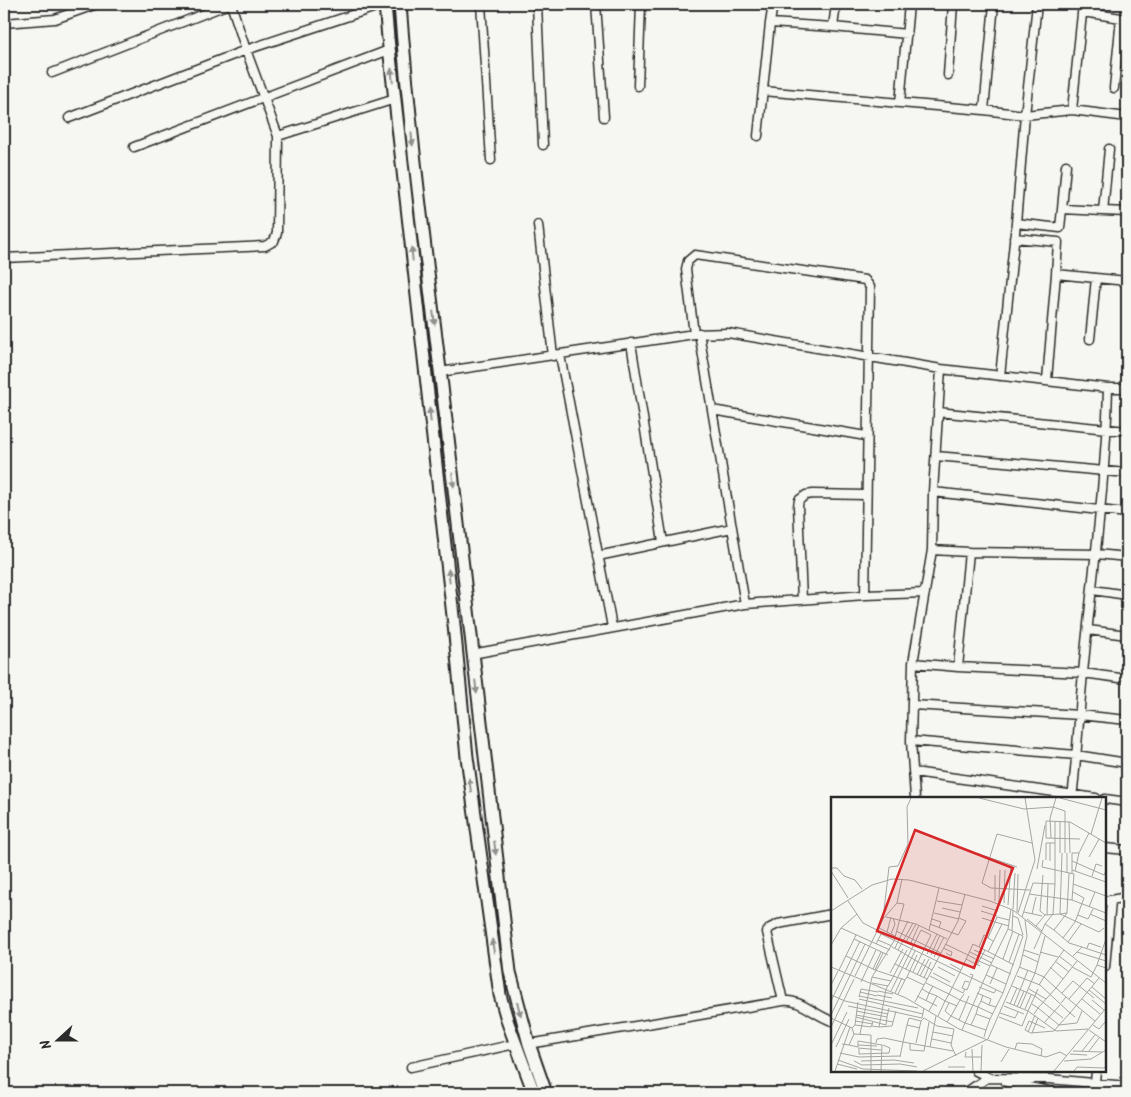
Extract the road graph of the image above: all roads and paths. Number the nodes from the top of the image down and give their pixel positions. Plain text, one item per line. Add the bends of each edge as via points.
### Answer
1 (97, 4) edge
2 (230, 4) edge
3 (385, 4) edge
4 (400, 4) edge
5 (482, 4) edge
6 (537, 4) edge
7 (596, 4) edge
8 (641, 4) edge
9 (773, 4) edge
10 (836, 4) edge
11 (910, 4) edge
12 (952, 4) edge
13 (994, 4) edge
14 (1036, 4) edge
15 (1083, 8) edge
16 (1124, 18) edge
17 (770, 23) junction
18 (4, 24) edge
19 (833, 27) junction
20 (908, 34) junction
21 (246, 50) junction
22 (389, 50) junction
23 (52, 73) dead end
24 (948, 74) dead end
25 (638, 86) dead end
26 (1114, 88) dead end
27 (763, 90) junction
28 (264, 97) junction
29 (395, 99) junction
30 (900, 102) junction
31 (984, 110) junction
32 (1072, 110) junction
33 (1025, 115) junction
34 (604, 117) dead end
35 (1127, 117) edge
36 (70, 118) dead end
37 (278, 136) junction
38 (758, 136) dead end
39 (543, 145) dead end
40 (134, 147) dead end
41 (1109, 149) dead end
42 (490, 160) dead end
43 (1066, 165) dead end
44 (1062, 209) junction
45 (1103, 211) junction
46 (1127, 212) edge
47 (1016, 223) junction
48 (538, 225) dead end
49 (1014, 238) junction
50 (4, 258) edge
51 (1056, 274) junction
52 (1096, 278) junction
53 (1127, 281) edge
54 (696, 334) junction
55 (1090, 339) dead end
56 (631, 343) junction
57 (556, 356) junction
58 (868, 357) junction
59 (941, 369) junction
60 (440, 372) junction
61 (1000, 376) junction
62 (1047, 380) junction
63 (1108, 388) junction
64 (1127, 388) edge
65 (712, 410) junction
66 (938, 412) junction
67 (1107, 429) junction
68 (1127, 431) edge
69 (866, 436) junction
70 (936, 456) junction
71 (1104, 470) junction
72 (1127, 472) edge
73 (933, 492) junction
74 (865, 495) junction
75 (1100, 510) junction
76 (1127, 513) edge
77 (732, 528) junction
78 (663, 542) junction
79 (932, 550) junction
80 (969, 552) junction
81 (1097, 554) junction
82 (598, 556) junction
83 (1127, 557) edge
84 (1093, 590) junction
85 (925, 593) junction
86 (864, 595) junction
87 (1127, 595) edge
88 (802, 600) junction
89 (745, 604) junction
90 (612, 627) junction
91 (1088, 630) junction
92 (1127, 635) edge
93 (472, 654) junction
94 (913, 663) junction
95 (958, 667) junction
96 (1083, 673) junction
97 (1127, 679) edge
98 (913, 705) junction
99 (1080, 715) junction
100 (1127, 720) edge
101 (911, 741) junction
102 (1076, 755) junction
103 (1127, 763) edge
104 (914, 772) junction
105 (915, 797) edge
106 (1072, 797) edge
107 (1106, 799) edge
108 (1127, 802) edge
109 (1106, 848) edge
110 (1127, 850) edge
111 (1127, 896) edge
112 (1108, 901) edge
113 (831, 914) edge
114 (1106, 944) edge
115 (783, 1001) junction
116 (831, 1021) edge
117 (515, 1044) junction
118 (529, 1044) junction
119 (412, 1067) dead end
120 (978, 1072) edge
121 (1096, 1072) edge
122 (987, 1078) junction
123 (1095, 1082) junction
124 (1122, 1088) edge
125 (534, 1093) edge
126 (546, 1093) edge
127 (965, 1093) edge
128 (1080, 1093) edge

1 - 18 street via 55,19
2 - 21 street
2 - 23 street
3 - 21 street
3 - 22 street
4 -> 60 street via 407,96
5 - 42 street
6 - 39 street
7 - 34 street
8 - 25 street
9 - 17 street
10 - 19 street
11 - 20 street
12 - 24 street
13 - 31 street
14 - 33 street
15 - 16 street
15 - 32 street
16 - 26 street
17 - 19 street
17 - 27 street
19 - 20 street
20 - 30 street
21 - 28 street
21 - 36 street
22 - 28 street
29 -> 22 street
27 - 30 street
27 - 38 street
28 - 37 street
28 - 40 street
29 - 37 street
117 -> 29 street via 500,994 466,756
30 - 31 street
31 - 33 street
32 - 33 street
32 - 35 street
33 - 47 street
37 - 50 street via 277,233 270,244
41 - 45 street
43 - 44 street
44 - 45 street
44 - 47 street via 1060,228
45 - 46 street
47 - 49 street
48 - 57 street
49 - 51 street via 1058,242
49 - 61 street
51 - 52 street
51 - 62 street
52 - 53 street
52 - 55 street
54 - 56 street
54 - 58 street via 728,334
54 - 58 street via 686,269 688,261 698,255 867,282 870,287
54 - 65 street
56 - 57 street
56 - 78 street
57 - 60 street
57 - 82 street
58 - 59 street
58 - 69 street
59 - 61 street
59 - 66 street
60 -> 93 street
61 - 62 street
62 - 63 street
63 - 64 street
63 - 67 street
65 - 69 street
65 - 77 street
66 - 67 street
66 - 70 street
67 - 68 street
67 - 71 street
69 - 74 street
70 - 71 street
70 - 73 street
71 - 72 street
71 - 75 street
73 - 75 street
73 - 79 street
74 - 86 street
74 - 88 street via 812,494 799,500
75 - 76 street
75 - 81 street
77 - 78 street
77 - 89 street
78 - 82 street
79 - 80 street
79 - 85 street
80 - 81 street
80 - 95 street
81 - 83 street
81 - 84 street
82 - 90 street
84 - 87 street
84 - 91 street
85 - 86 street
85 - 94 street
86 - 88 street
88 - 89 street
89 - 90 street
90 - 93 street
91 - 92 street
91 - 96 street
93 -> 118 street via 510,972
94 - 95 street
94 - 98 street
95 - 96 street
96 - 97 street
96 - 99 street
98 - 99 street
98 - 101 street
99 - 100 street
99 - 102 street
101 - 102 street
101 - 104 street
102 - 103 street
102 - 106 street
104 - 105 street
104 - 106 street
107 - 108 street
109 - 110 street
111 - 112 street
112 - 114 street
113 - 115 street via 778,924 767,932
115 - 116 street via 796,1002
115 - 118 street
117 - 119 street
117 - 125 street
118 - 126 street
120 - 122 street
121 - 123 street
122 - 123 street
122 - 127 street
122 - 128 street via 1048,1091
123 - 124 street

